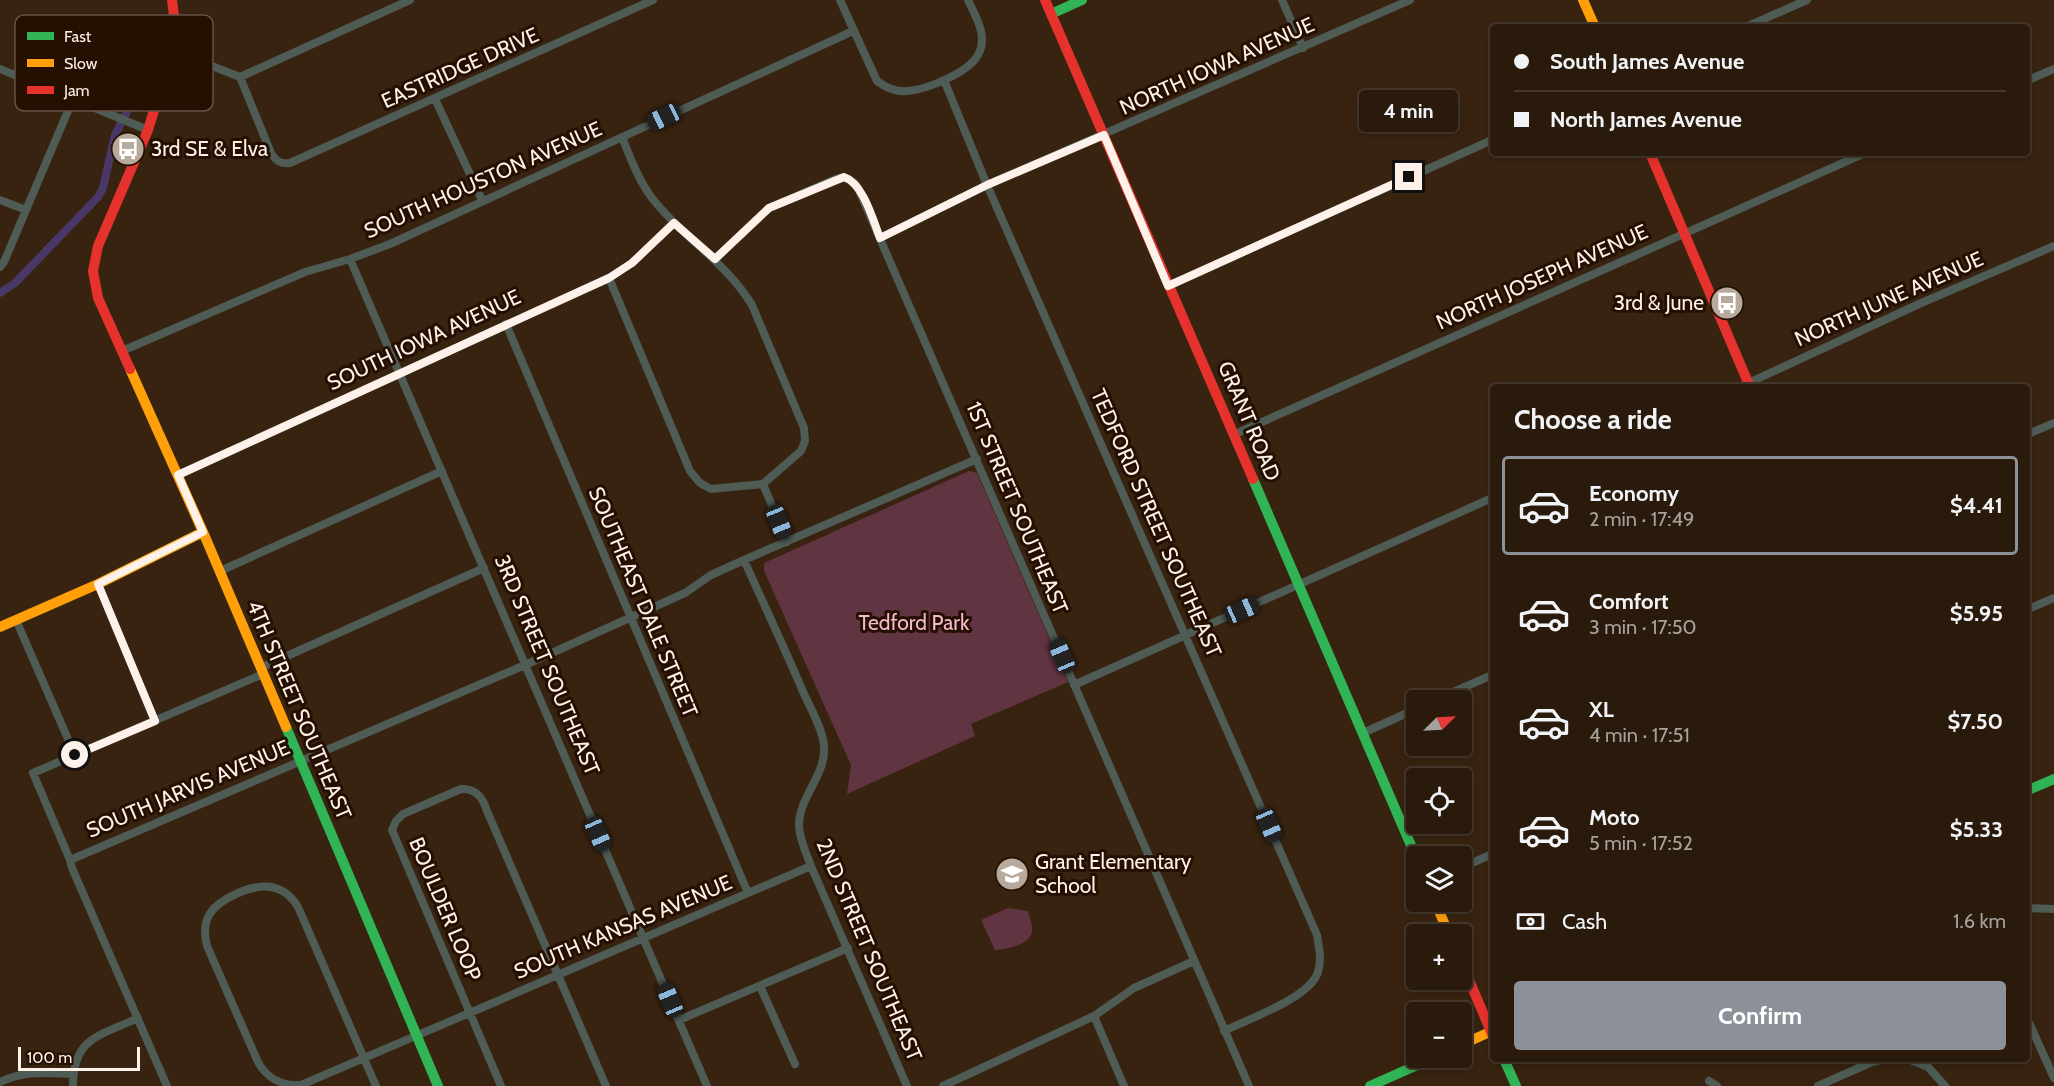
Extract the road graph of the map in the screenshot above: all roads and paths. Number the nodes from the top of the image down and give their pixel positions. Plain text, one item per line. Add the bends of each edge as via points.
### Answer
1 (172, 0) edge
2 (410, 0) edge
3 (653, 0) edge
4 (840, 0) edge
5 (968, 0) edge
6 (1046, 0) edge
7 (1082, 0) edge
8 (1282, 0) edge
9 (1410, 0) edge
10 (1583, 0) edge
11 (1806, 0) edge
12 (1052, 14) junction
13 (174, 15) edge
14 (1594, 24) edge
15 (1753, 24) edge
16 (853, 31) junction
17 (1303, 48) junction
18 (213, 66) edge
19 (0, 69) edge
20 (2054, 69) edge
21 (15, 75) edge
22 (240, 77) junction
23 (2030, 79) edge
24 (944, 80) junction
25 (435, 99) junction
26 (68, 111) edge
27 (102, 111) edge
28 (153, 111) edge
29 (148, 130) junction
30 (1104, 135) junction
31 (622, 137) junction
32 (1490, 141) edge
33 (1651, 156) edge
34 (1858, 156) edge
35 (987, 185) junction
36 (0, 200) edge
37 (482, 200) junction
38 (27, 210) junction
39 (674, 223) junction
40 (1685, 232) junction
41 (880, 238) junction
42 (2054, 246) edge
43 (351, 259) junction
44 (715, 259) junction
45 (0, 267) edge
46 (609, 278) junction
47 (1168, 286) junction
48 (506, 324) junction
49 (122, 351) junction
50 (400, 373) junction
51 (1745, 384) edge
52 (1750, 384) edge
53 (2054, 423) edge
54 (2030, 433) edge
55 (1233, 435) junction
56 (977, 459) junction
57 (442, 471) junction
58 (178, 475) junction
59 (763, 484) junction
60 (1490, 499) edge
61 (203, 532) junction
62 (787, 542) junction
63 (744, 560) junction
64 (484, 568) junction
65 (220, 571) junction
66 (98, 584) junction
67 (1298, 585) junction
68 (2054, 598) edge
69 (2030, 608) edge
70 (630, 618) junction
71 (16, 620) junction
72 (0, 627) edge
73 (1186, 635) junction
74 (525, 665) junction
75 (261, 671) junction
76 (1490, 676) edge
77 (1074, 686) junction
78 (1458, 690) edge
79 (1406, 714) edge
80 (155, 721) junction
81 (1363, 733) junction
82 (75, 755) junction
83 (299, 760) junction
84 (2054, 779) edge
85 (2030, 789) edge
86 (1411, 846) edge
87 (1490, 855) edge
88 (70, 860) junction
89 (1472, 863) edge
90 (811, 866) junction
91 (748, 893) junction
92 (2030, 908) edge
93 (2054, 909) edge
94 (644, 939) junction
95 (848, 948) junction
96 (1194, 961) junction
97 (557, 974) junction
98 (760, 986) junction
99 (1472, 986) edge
100 (470, 1011) junction
101 (1094, 1016) junction
102 (138, 1018) junction
103 (679, 1020) junction
104 (2030, 1026) edge
105 (1490, 1027) edge
106 (1224, 1031) junction
107 (1490, 1033) edge
108 (417, 1035) junction
109 (1472, 1040) edge
110 (363, 1058) junction
111 (1505, 1062) edge
112 (1872, 1062) edge
113 (1916, 1062) edge
114 (795, 1064) dead end
115 (1410, 1068) edge
116 (73, 1074) junction
117 (2054, 1078) edge
118 (1709, 1081) dead end
119 (0, 1082) edge
120 (73, 1086) edge
121 (167, 1086) edge
122 (375, 1086) edge
123 (438, 1086) edge
124 (501, 1086) edge
125 (606, 1086) edge
126 (707, 1086) edge
127 (907, 1086) edge
128 (944, 1086) edge
129 (1124, 1086) edge
130 (1249, 1086) edge
131 (1370, 1086) edge
132 (1516, 1086) edge
133 (1717, 1086) edge
134 (1818, 1086) edge
135 (1945, 1086) edge

1 - 13 street
2 - 22 street
3 - 25 street, EASTRIDGE DRIVE
4 - 16 street
5 - 24 street via 981,30 980,53 973,63
6 - 12 street, GRANT ROAD
7 - 12 street
8 - 17 street
9 - 17 street, NORTH IOWA AVENUE
10 - 14 street
11 - 15 street
12 - 30 street, GRANT ROAD
16 - 24 street via 877,81 887,88 906,92
16 - 31 street, SOUTH HOUSTON AVENUE
17 - 30 street, NORTH IOWA AVENUE
18 - 22 street
19 - 21 street
20 - 23 street
22 - 25 street, EASTRIDGE DRIVE via 271,153 280,162 290,163
24 - 35 street, TEDFORD STREET SOUTHEAST
25 - 37 street
26 - 38 street
27 - 29 street
28 - 29 street, 4TH STREET SOUTHEAST
29 - 49 street, 4TH STREET SOUTHEAST via 98,246 93,271 98,298
30 - 35 street
30 - 47 street, GRANT ROAD
31 - 37 street, SOUTH HOUSTON AVENUE
31 - 39 street via 643,184
32 - 47 street
33 - 40 street
34 - 40 street, NORTH JOSEPH AVENUE
35 - 41 street
35 - 73 street, TEDFORD STREET SOUTHEAST
36 - 38 street
37 - 43 street, SOUTH HOUSTON AVENUE
38 - 45 street
39 - 44 street
39 - 46 street, SOUTH IOWA AVENUE via 632,263
40 - 51 street
40 - 55 street, NORTH JOSEPH AVENUE
41 - 44 street, 1ST STREET SOUTHEAST via 861,194 844,177 769,208
41 - 56 street, 1ST STREET SOUTHEAST
42 - 52 street, NORTH JUNE AVENUE via 1919,304
43 - 49 street, SOUTH HOUSTON AVENUE via 305,272
43 - 50 street, 3RD STREET SOUTHEAST
44 - 59 street via 752,305 804,428 801,451
46 - 48 street, SOUTH IOWA AVENUE
46 - 59 street via 690,471 711,489
47 - 55 street, GRANT ROAD
48 - 50 street, SOUTH IOWA AVENUE
48 - 70 street, SOUTHEAST DALE STREET
49 - 58 street, 4TH STREET SOUTHEAST
50 - 57 street, 3RD STREET SOUTHEAST
50 - 58 street, SOUTH IOWA AVENUE
53 - 54 street
55 - 67 street, GRANT ROAD
56 - 62 street, SOUTH JARVIS AVENUE
56 - 77 street, 1ST STREET SOUTHEAST
57 - 64 street, 3RD STREET SOUTHEAST
57 - 65 street
58 - 61 street, 4TH STREET SOUTHEAST
59 - 62 street
60 - 67 street
61 - 65 street, 4TH STREET SOUTHEAST
61 - 66 street
62 - 63 street, SOUTH JARVIS AVENUE
63 - 70 street, SOUTH JARVIS AVENUE
63 - 90 street, 2ND STREET SOUTHEAST via 824,742 821,768 799,825
64 - 74 street, 3RD STREET SOUTHEAST
64 - 75 street
65 - 75 street, 4TH STREET SOUTHEAST
66 - 71 street
66 - 80 street
67 - 73 street
67 - 81 street, GRANT ROAD
68 - 69 street
70 - 74 street, SOUTH JARVIS AVENUE
70 - 91 street, SOUTHEAST DALE STREET
71 - 72 street
71 - 82 street
73 - 77 street
73 - 106 street, TEDFORD STREET SOUTHEAST via 1317,935 1321,957 1317,974 1307,989
74 - 83 street, SOUTH JARVIS AVENUE
74 - 94 street, 3RD STREET SOUTHEAST
75 - 80 street
75 - 83 street, 4TH STREET SOUTHEAST
76 - 78 street
77 - 96 street, 1ST STREET SOUTHEAST
79 - 81 street
80 - 82 street
81 - 86 street, GRANT ROAD
82 - 88 street via 33,773
83 - 88 street, SOUTH JARVIS AVENUE
83 - 108 street, 4TH STREET SOUTHEAST
84 - 85 street
87 - 89 street
88 - 102 street
90 - 91 street, SOUTH KANSAS AVENUE
90 - 95 street, 2ND STREET SOUTHEAST
91 - 94 street, SOUTH KANSAS AVENUE
92 - 93 street
94 - 97 street, SOUTH KANSAS AVENUE
94 - 103 street, 3RD STREET SOUTHEAST
95 - 98 street
95 - 127 street, 2ND STREET SOUTHEAST
96 - 101 street via 1134,988
96 - 106 street, 1ST STREET SOUTHEAST
97 - 100 street, SOUTH KANSAS AVENUE
97 - 100 street, BOULDER LOOP via 483,799 468,788 461,789 403,814 392,830
97 - 125 street
98 - 103 street
98 - 114 street
99 - 105 street
100 - 108 street, SOUTH KANSAS AVENUE
100 - 124 street
101 - 128 street
101 - 129 street
102 - 116 street via 82,1048
102 - 121 street
103 - 126 street, 3RD STREET SOUTHEAST
104 - 117 street
106 - 130 street, 1ST STREET SOUTHEAST
107 - 109 street
108 - 110 street, SOUTH KANSAS AVENUE
108 - 123 street, 4TH STREET SOUTHEAST
110 - 110 street via 301,1085 283,1084 267,1074 258,1062 207,946 205,926 213,908 258,886 278,889 295,901
110 - 122 street
111 - 132 street
112 - 134 street
113 - 135 street via 1929,1067
115 - 131 street
116 - 119 street via 32,1073
116 - 120 street
118 - 133 street

